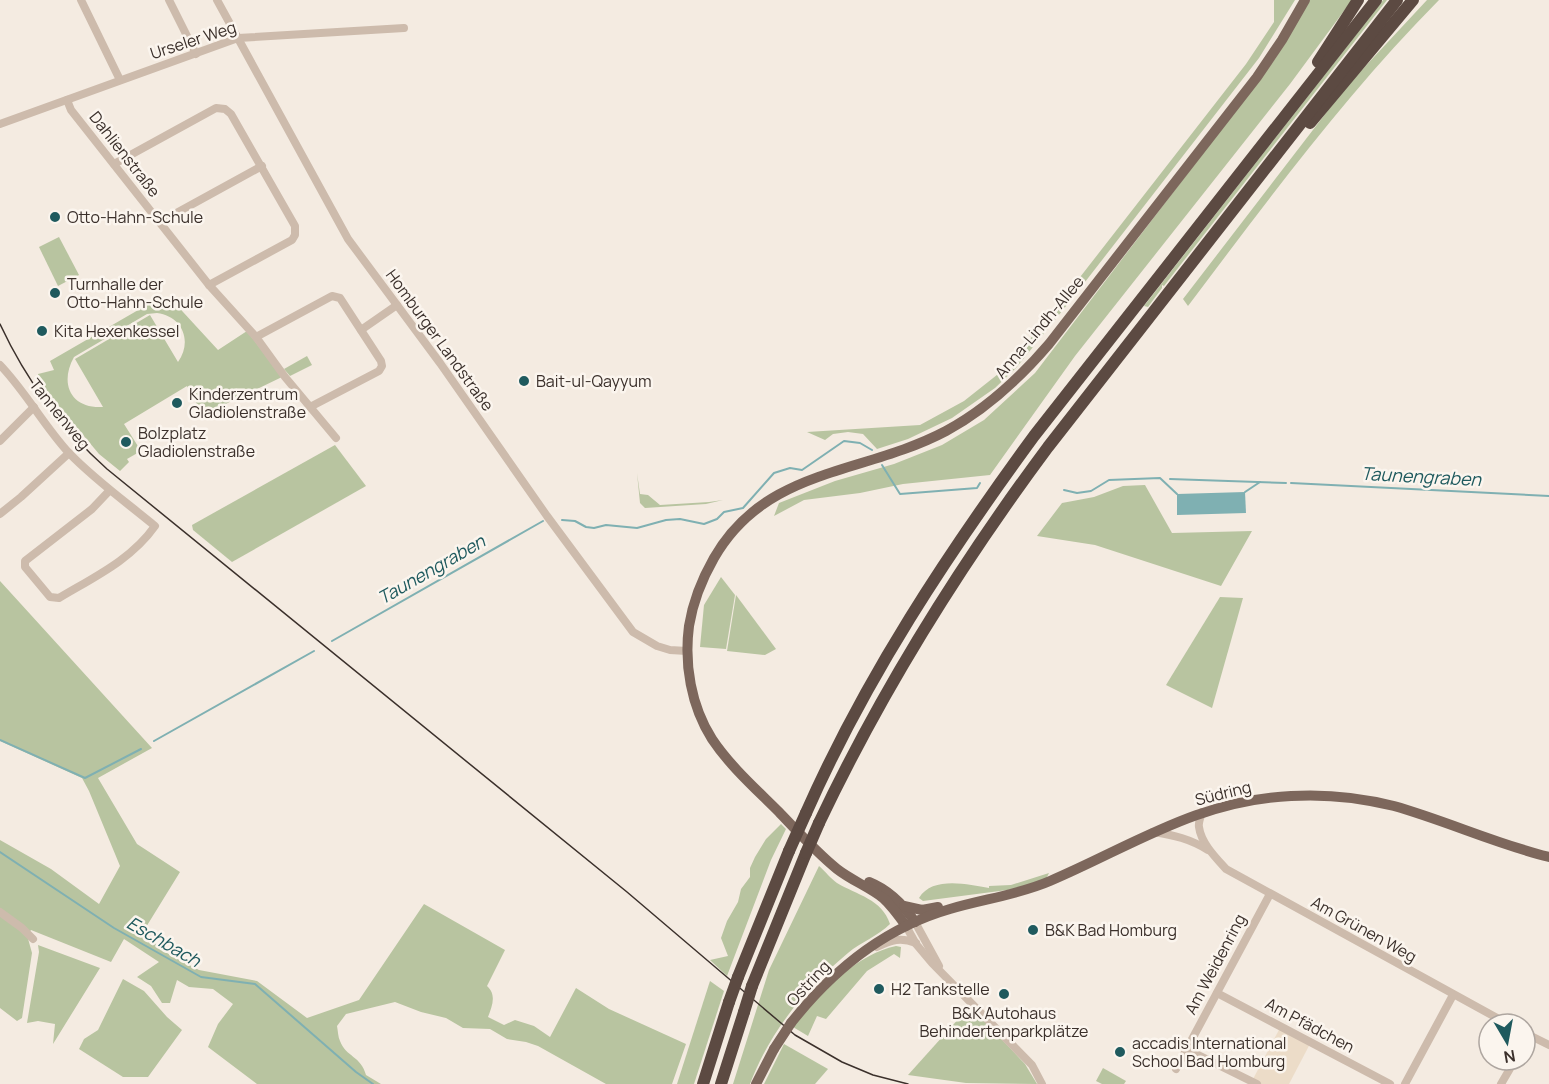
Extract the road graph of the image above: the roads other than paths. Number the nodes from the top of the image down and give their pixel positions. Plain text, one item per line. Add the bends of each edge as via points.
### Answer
1 (81, 0) edge
2 (169, 0) edge
3 (217, 0) edge
4 (1305, 0) edge
5 (1358, 0) edge
6 (1376, 0) edge
7 (1397, 0) edge
8 (1413, 0) edge
9 (1423, 0) edge
10 (404, 28) dead end
11 (238, 38) junction
12 (196, 54) junction
13 (1364, 61) junction
14 (120, 80) junction
15 (67, 100) junction
16 (1284, 116) junction
17 (0, 124) edge
18 (1276, 155) junction
19 (114, 164) junction
20 (262, 166) junction
21 (159, 222) junction
22 (209, 285) junction
23 (397, 305) junction
24 (361, 330) junction
25 (256, 337) junction
26 (0, 365) edge
27 (34, 407) junction
28 (310, 407) junction
29 (336, 438) dead end
30 (0, 441) edge
31 (69, 453) junction
32 (110, 490) junction
33 (0, 514) edge
34 (687, 651) junction
35 (1202, 812) junction
36 (1151, 832) junction
37 (1211, 852) junction
38 (1549, 857) edge
39 (844, 874) junction
40 (1270, 894) junction
41 (986, 899) junction
42 (904, 906) junction
43 (0, 912) edge
44 (910, 924) junction
45 (33, 939) dead end
46 (916, 944) junction
47 (859, 955) junction
48 (940, 969) junction
49 (1217, 993) junction
50 (1453, 995) junction
51 (1485, 1012) edge
52 (1186, 1048) junction
53 (1176, 1069) dead end
54 (703, 1084) edge
55 (721, 1084) edge
56 (756, 1084) edge
57 (1042, 1084) edge
58 (1257, 1084) edge
59 (1390, 1084) edge
60 (1405, 1084) edge

1 - 14 street
2 - 12 street
3 - 11 street, Homburger Landstraße
4 - 34 main road, Anna-Lindh-Allee via 1257,77 1026,370 993,400 946,431 902,450 798,484 750,514 719,549 703,579 691,615
5 - 16 highway
6 - 16 highway
7 - 18 highway
8 - 13 highway
9 - 13 highway
10 - 11 street, Urseler Weg
11 - 12 street, Urseler Weg
11 - 23 street, Homburger Landstraße via 348,238
12 - 14 street, Urseler Weg
13 - 18 highway via 1312,121
14 - 15 street, Urseler Weg
15 - 17 street, Urseler Weg
15 - 19 street, Dahlienstraße
16 - 54 highway, bridge via 1034,435 939,570 879,669 789,851 738,977
18 - 55 highway, bridge via 998,514 887,690 806,853 753,986
19 - 20 street via 216,108 231,114
19 - 21 street, Dahlienstraße
20 - 21 street
20 - 22 street via 295,226 295,235
21 - 22 street, Dahlienstraße
22 - 25 street, Dahlienstraße
23 - 24 street
23 - 34 street, Homburger Landstraße via 623,621 650,643
24 - 25 street via 340,298 332,296
24 - 28 street via 381,361 379,371
25 - 28 street, Dahlienstraße
26 - 27 street, Tannenweg
27 - 30 street
27 - 31 street, Tannenweg
28 - 29 street, Dahlienstraße
31 - 32 street, Tannenweg
31 - 33 street
32 - 32 street, Tannenweg via 155,526 122,560 59,598 51,597 25,567 25,561 92,509
34 - 39 main road, Anna-Lindh-Allee via 694,696 711,737 754,788
35 - 36 main road, Südring
35 - 37 street, Am Grünen Weg via 1199,826
35 - 38 main road, Südring via 1291,795 1351,799 1393,806
36 - 37 street, Am Grünen Weg via 1177,835
36 - 41 main road, Südring via 1047,882
37 - 40 street, Am Grünen Weg via 1226,869
39 - 42 main road via 874,884
39 - 44 main road via 885,900
40 - 49 street, Am Weidenring
40 - 50 street, Am Grünen Weg
41 - 42 main road via 922,910
41 - 44 main road, Südring
42 - 44 main road
43 - 45 street
44 - 46 street
44 - 47 main road, Ostring
44 - 48 street
46 - 47 street via 897,939
46 - 48 street
47 - 56 main road, Ostring, bridge via 822,986 791,1023
48 - 57 street via 1032,1065
49 - 52 street, Am Weidenring
49 - 59 street, Am Pfädchen
50 - 51 street, Am Grünen Weg
50 - 60 street
52 - 53 street, Am Weidenring
52 - 58 street

